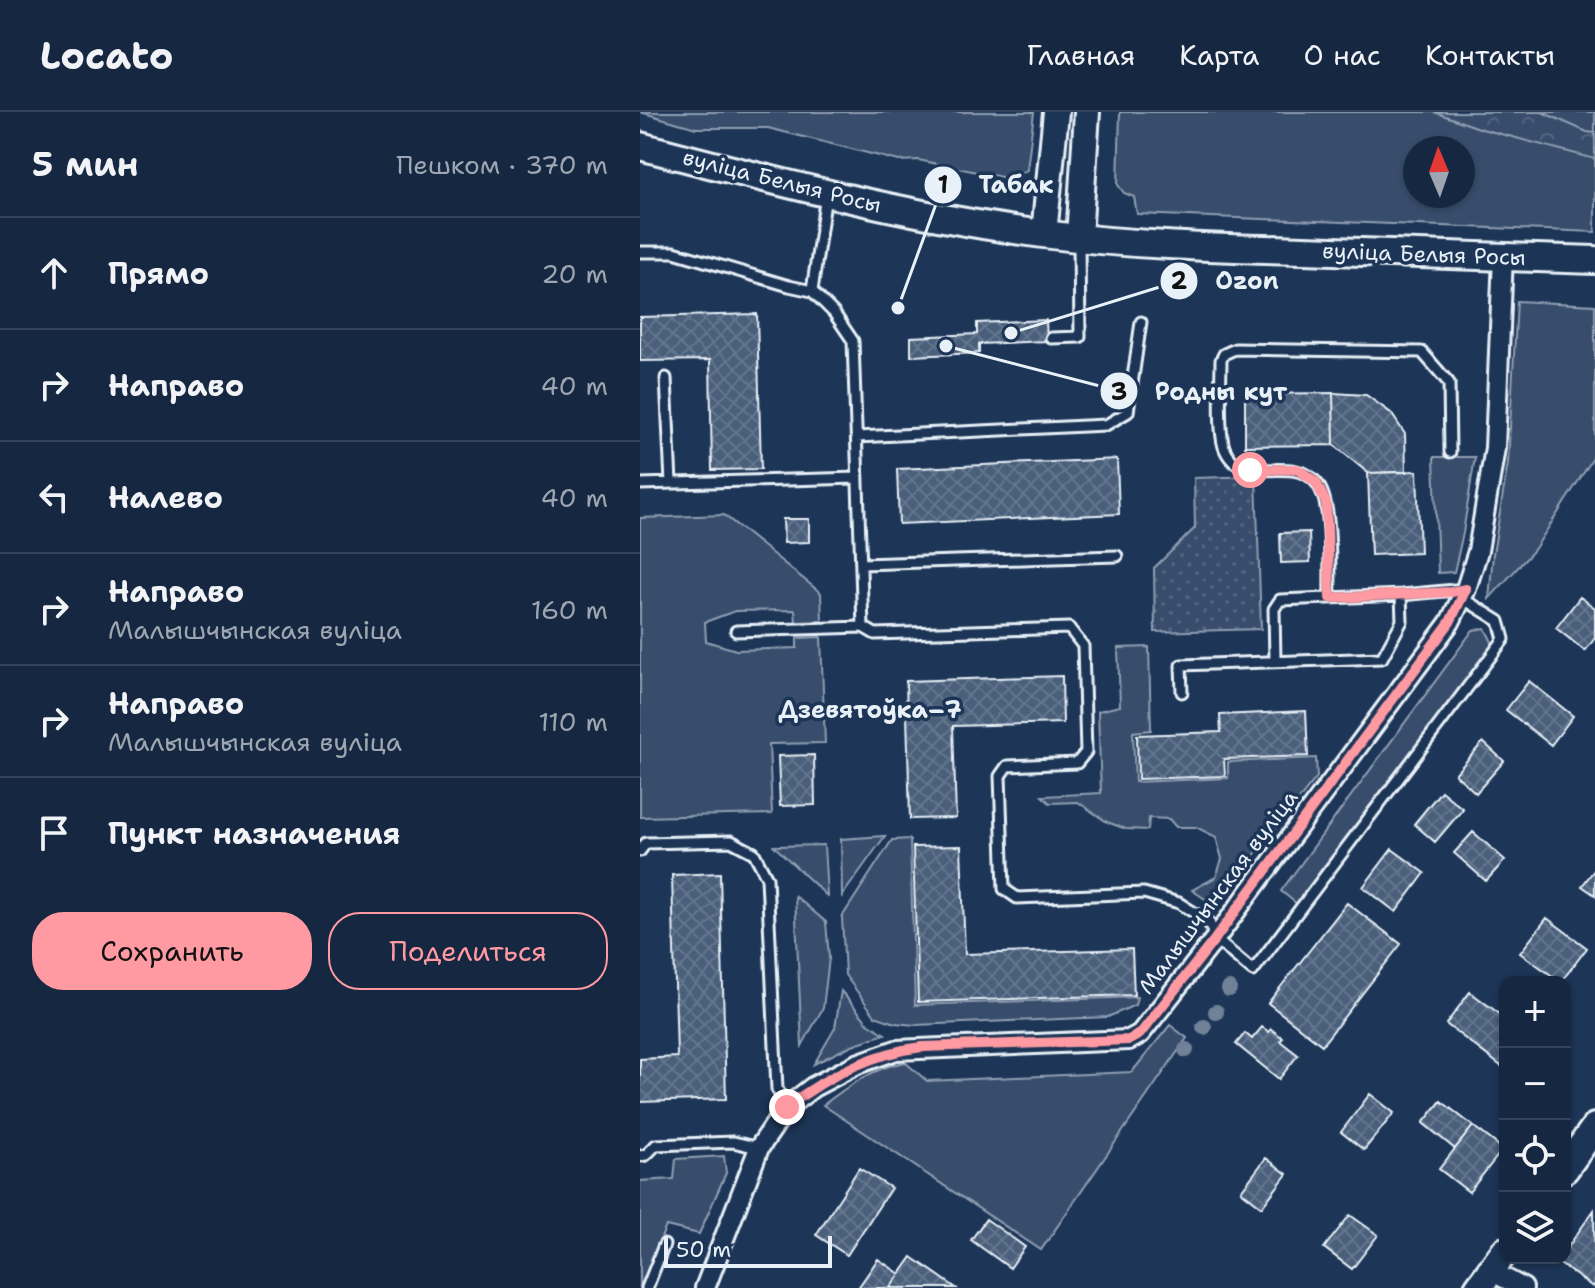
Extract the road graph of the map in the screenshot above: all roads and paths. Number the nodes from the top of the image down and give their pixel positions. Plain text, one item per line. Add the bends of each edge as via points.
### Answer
1 (1056, 112) edge
2 (1087, 112) edge
3 (640, 146) edge
4 (826, 195) junction
5 (1044, 234) junction
6 (1079, 238) junction
7 (640, 252) edge
8 (1503, 256) junction
9 (1595, 260) edge
10 (812, 291) junction
11 (1141, 322) dead end
12 (1051, 338) dead end
13 (666, 378) dead end
14 (857, 437) junction
15 (1450, 452) dead end
16 (858, 478) junction
17 (671, 483) junction
18 (640, 484) edge
19 (1117, 556) dead end
20 (861, 564) junction
21 (1464, 594) junction
22 (1401, 595) junction
23 (1330, 598) junction
24 (863, 627) junction
25 (736, 631) dead end
26 (1275, 660) junction
27 (1182, 692) dead end
28 (640, 851) edge
29 (1215, 939) junction
30 (787, 1107) junction
31 (1595, 1127) edge
32 (759, 1148) junction
33 (640, 1156) edge
34 (1571, 1161) edge
35 (664, 1245) dead end
36 (1491, 1270) edge
37 (647, 1288) edge
38 (705, 1288) edge
39 (1523, 1288) edge

1 - 5 street
2 - 6 street
3 - 4 main road, вуліца Белыя Росы
4 - 5 main road, вуліца Белыя Росы
4 - 10 lane
5 - 6 main road, вуліца Белыя Росы
6 - 8 main road, вуліца Белыя Росы
6 - 12 lane via 1080,337
7 - 10 lane via 674,252
8 - 9 main road, вуліца Белыя Росы
8 - 21 street, Малышчынская вуліца via 1495,448 1478,551
10 - 14 lane via 853,341
11 - 14 lane via 1128,412 1106,425
13 - 17 lane
14 - 16 lane
15 - 23 lane via 1449,383 1422,352 1235,349 1224,354 1224,446 1240,468 1297,469 1316,482 1326,503
16 - 17 lane
16 - 20 lane
17 - 18 lane
19 - 20 lane
20 - 24 lane
21 - 22 lane
21 - 29 street, Малышчынская вуліца via 1450,622
21 - 29 lane via 1499,621 1504,639 1253,971
22 - 23 lane
22 - 26 lane via 1402,621 1382,658
23 - 26 lane via 1280,600 1274,609
24 - 25 lane
24 - 29 lane via 875,634 1069,628 1083,646 1086,752 1077,763 1007,766 1000,776 1004,889 1017,898 1144,893 1179,903 1209,922
26 - 27 lane via 1181,665
28 - 30 lane via 646,843 731,841 754,853 767,878 777,1089
29 - 30 street, Малышчынская вуліца via 1140,1034 1129,1040 896,1050 813,1087
30 - 32 street, Малышчынская вуліца
31 - 34 main road
32 - 33 lane via 733,1142 656,1145
32 - 38 street, Малышчынская вуліца
35 - 37 lane
36 - 39 street

